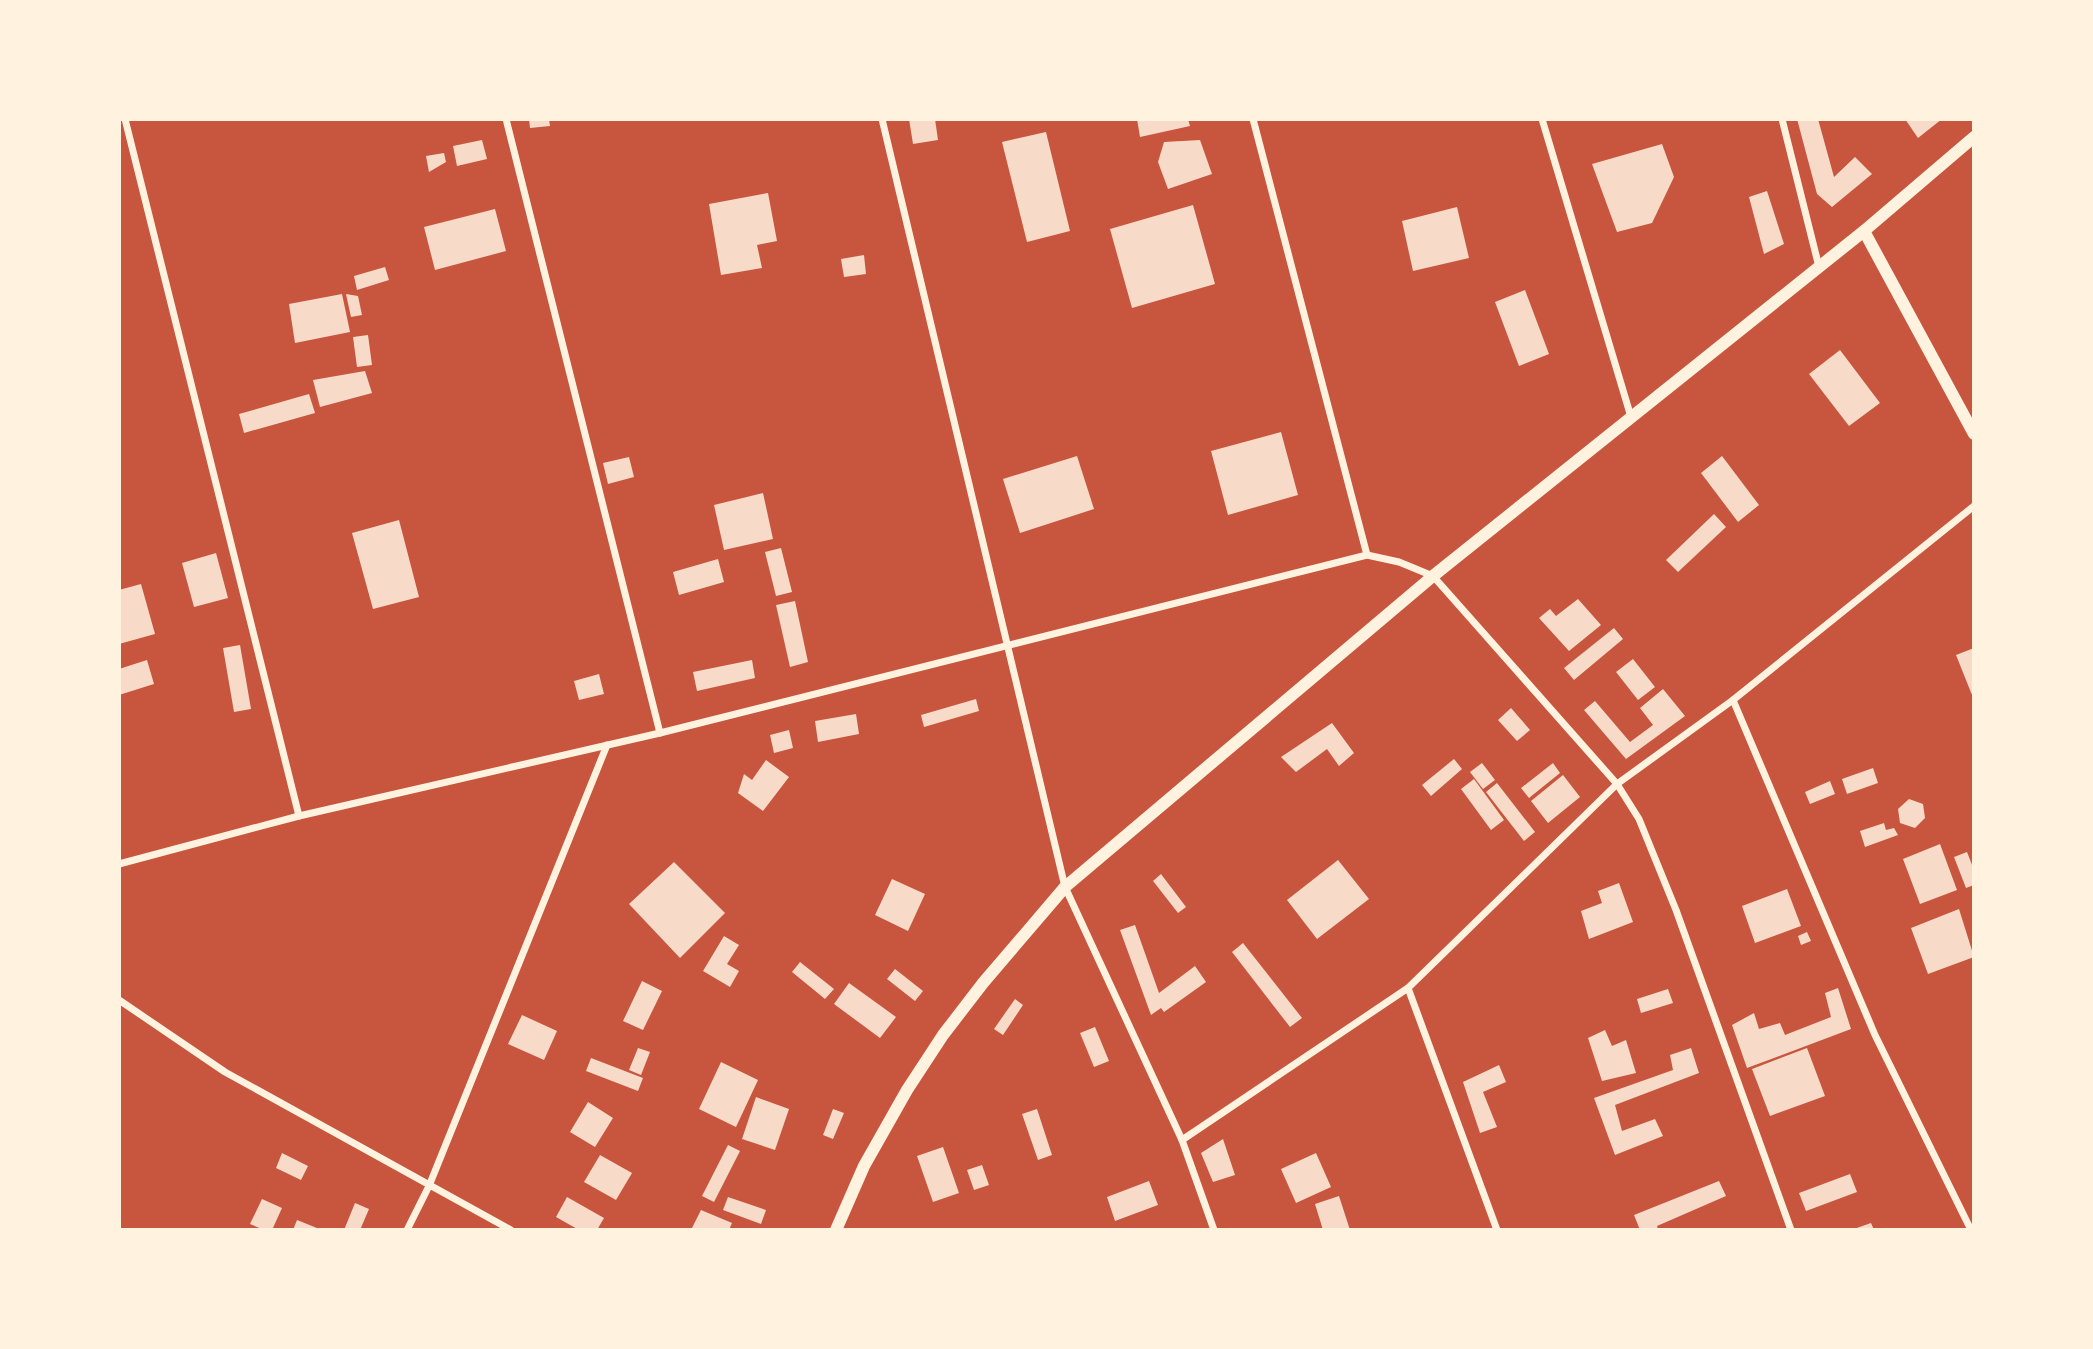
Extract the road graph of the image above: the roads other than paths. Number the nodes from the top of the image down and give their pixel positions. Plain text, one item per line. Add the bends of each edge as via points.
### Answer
1 (125, 119) edge
2 (506, 119) edge
3 (882, 119) edge
4 (1254, 119) edge
5 (1542, 119) edge
6 (1782, 119) edge
7 (1974, 137) edge
8 (1864, 231) junction
9 (1819, 267) junction
10 (1632, 417) junction
11 (1974, 433) edge
12 (1974, 506) edge
13 (1367, 555) junction
14 (1433, 576) junction
15 (1007, 646) junction
16 (1733, 700) junction
17 (660, 733) junction
18 (607, 745) junction
19 (1617, 784) junction
20 (299, 817) junction
21 (119, 863) edge
22 (1066, 887) junction
23 (1408, 988) junction
24 (119, 1000) edge
25 (1182, 1140) junction
26 (429, 1186) junction
27 (407, 1230) edge
28 (511, 1230) edge
29 (836, 1230) edge
30 (1214, 1230) edge
31 (1497, 1230) edge
32 (1791, 1230) edge
33 (1971, 1230) edge

1 - 20 street
2 - 17 street
3 - 15 street
4 - 13 street
5 - 10 street
6 - 9 street
7 - 8 street
8 - 9 street
8 - 11 street
9 - 10 street
10 - 14 street
12 - 16 street
13 - 14 street
13 - 15 street
14 - 19 street
14 - 22 street
15 - 17 street
15 - 22 street
16 - 19 street
16 - 33 street via 1875,1035
17 - 18 street
18 - 20 street
18 - 26 street
19 - 23 street
19 - 32 street via 1639,819 1676,911
20 - 21 street
22 - 25 street
22 - 29 street via 943,1035 864,1166
23 - 25 street
23 - 31 street
24 - 26 street via 225,1073
25 - 30 street
26 - 27 street
26 - 28 street

